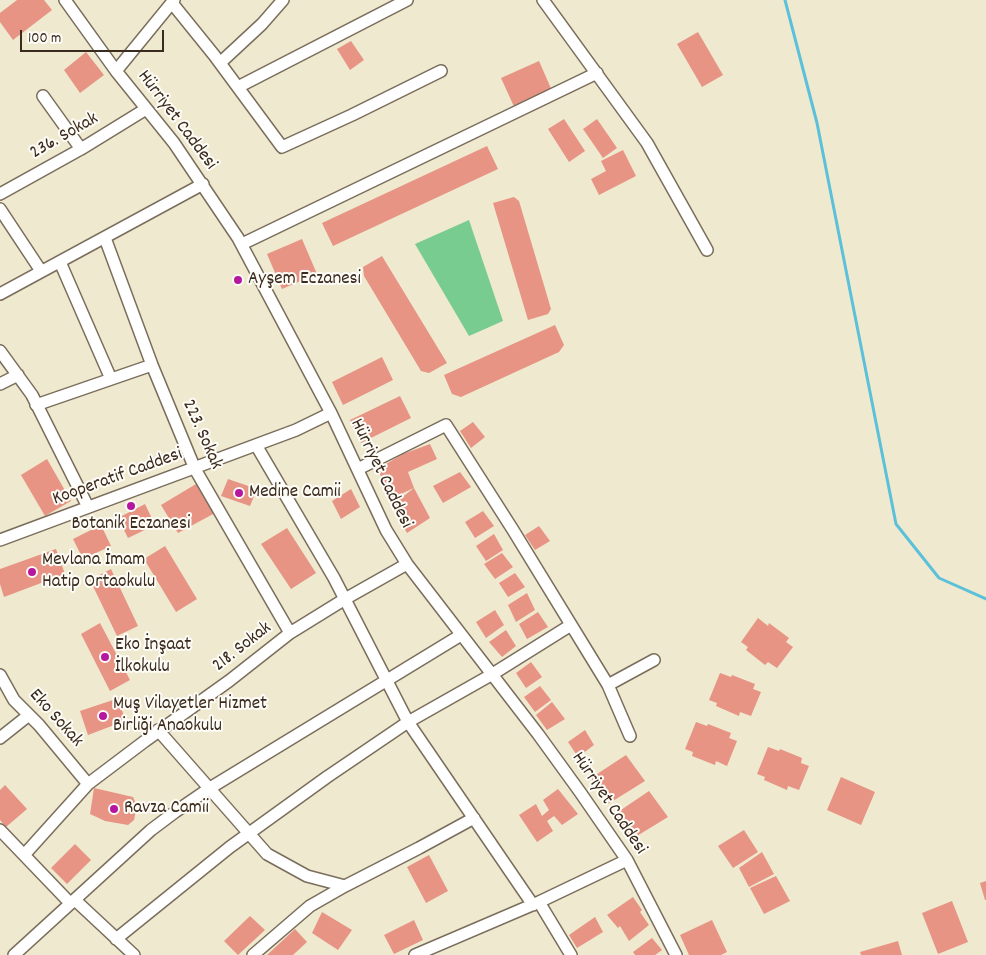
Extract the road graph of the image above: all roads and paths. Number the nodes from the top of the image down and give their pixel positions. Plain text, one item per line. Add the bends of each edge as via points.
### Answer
1 (65, 0) edge
2 (283, 0) edge
3 (407, 0) edge
4 (543, 0) edge
5 (173, 1) edge
6 (220, 63) junction
7 (116, 71) junction
8 (441, 71) dead end
9 (597, 73) junction
10 (238, 87) junction
11 (43, 96) dead end
12 (146, 108) junction
13 (81, 149) junction
14 (202, 184) junction
15 (0, 194) edge
16 (0, 209) edge
17 (4, 223) edge
18 (105, 238) junction
19 (242, 244) junction
20 (708, 250) dead end
21 (60, 262) junction
22 (41, 271) junction
23 (0, 294) edge
24 (0, 351) edge
25 (152, 365) junction
26 (18, 375) junction
27 (111, 379) junction
28 (0, 384) edge
29 (36, 406) junction
30 (331, 413) junction
31 (256, 445) junction
32 (195, 468) junction
33 (358, 469) junction
34 (88, 508) junction
35 (0, 540) edge
36 (407, 564) junction
37 (345, 599) junction
38 (571, 625) junction
39 (290, 633) junction
40 (461, 635) junction
41 (654, 660) dead end
42 (0, 675) edge
43 (491, 675) junction
44 (386, 680) junction
45 (608, 684) junction
46 (29, 715) junction
47 (408, 722) junction
48 (158, 730) junction
49 (630, 736) dead end
50 (0, 738) edge
51 (88, 784) junction
52 (210, 788) junction
53 (474, 818) junction
54 (0, 830) edge
55 (249, 833) junction
56 (24, 856) junction
57 (627, 860) junction
58 (345, 886) junction
59 (72, 902) junction
60 (536, 903) junction
61 (116, 939) junction
62 (14, 955) edge
63 (134, 955) edge
64 (252, 955) edge
65 (415, 955) edge
66 (571, 955) edge
67 (676, 955) edge

1 - 7 street, Hürriyet Caddesi
2 - 6 street
3 - 10 street
4 - 9 street
5 - 6 street
5 - 7 street
6 - 10 street
7 - 12 street, Hürriyet Caddesi
8 - 10 street via 282,147
9 - 19 street
9 - 20 street via 647,143
11 - 13 street
12 - 13 street, 236. Sokak
12 - 14 street, Hürriyet Caddesi
13 - 15 street, 236. Sokak
14 - 18 street
14 - 19 street, Hürriyet Caddesi
16 - 17 street
17 - 22 street
18 - 21 street
18 - 25 street, 223. Sokak
19 - 30 street, Hürriyet Caddesi
21 - 22 street
21 - 27 street
22 - 23 street
24 - 26 street
25 - 27 street
25 - 32 street, 223. Sokak
26 - 28 street
26 - 29 street
27 - 29 street
29 - 34 street
30 - 31 street, Kooperatif Caddesi
30 - 33 street, Hürriyet Caddesi
31 - 32 street, Kooperatif Caddesi
31 - 37 street
32 - 34 street, Kooperatif Caddesi
32 - 39 street, 223. Sokak
33 - 36 street, Hürriyet Caddesi via 386,530
33 - 38 street via 446,425
34 - 35 street, Kooperatif Caddesi
36 - 37 street, 218. Sokak
36 - 40 street, Hürriyet Caddesi
37 - 39 street, 218. Sokak
37 - 44 street
38 - 43 street
38 - 45 street
39 - 48 street, 218. Sokak via 229,681
40 - 43 street, Hürriyet Caddesi
40 - 44 street
41 - 45 street
42 - 46 street, Eko Sokak via 14,700
43 - 47 street
43 - 57 street, Hürriyet Caddesi via 544,741
44 - 47 street
44 - 52 street
45 - 49 street
46 - 50 street
46 - 51 street, Eko Sokak
47 - 53 street
47 - 55 street
48 - 51 street, 218. Sokak
48 - 52 street
51 - 56 street, 218. Sokak
52 - 55 street
52 - 59 street via 151,830
53 - 58 street
53 - 60 street
54 - 56 street
55 - 58 street via 267,854 280,862 307,876
55 - 61 street
56 - 59 street
57 - 60 street
57 - 67 street, Hürriyet Caddesi
58 - 64 street via 310,906
59 - 61 street
59 - 62 street
60 - 65 street
60 - 66 street
61 - 63 street

